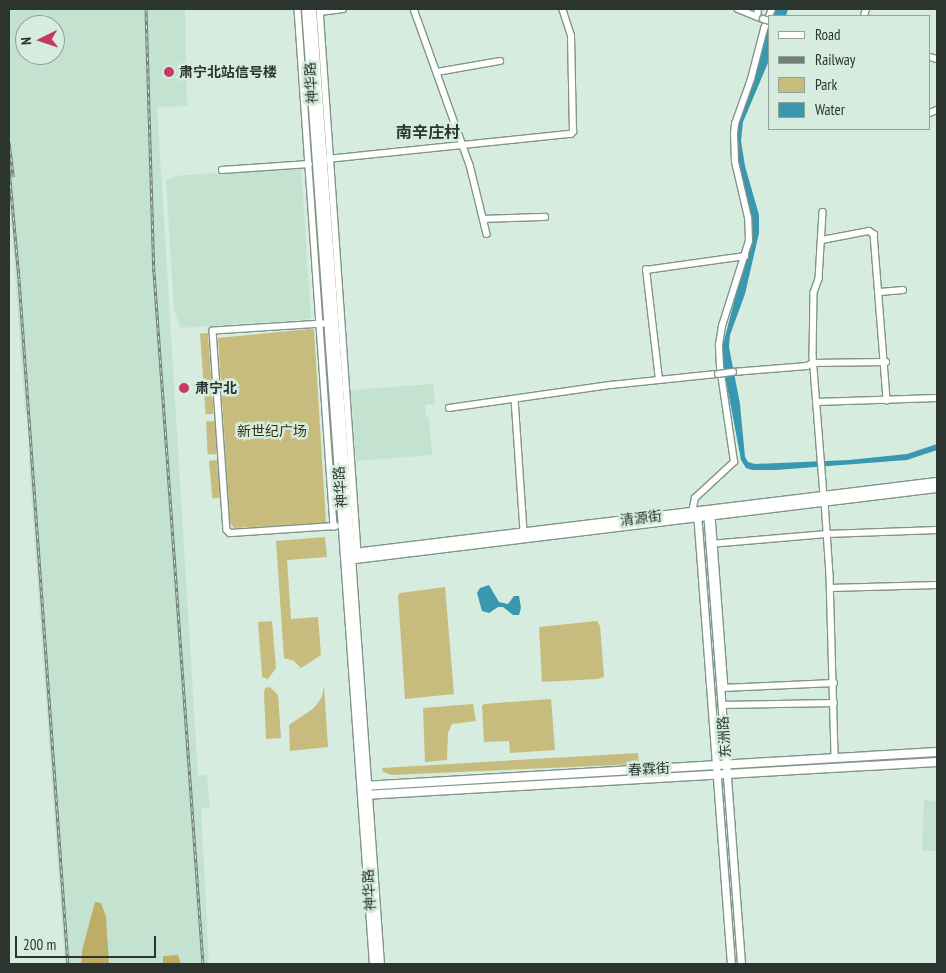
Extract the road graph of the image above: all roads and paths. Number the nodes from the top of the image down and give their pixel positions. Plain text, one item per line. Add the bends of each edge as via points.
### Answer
1 (298, 9) edge
2 (306, 9) edge
3 (343, 9) edge
4 (414, 9) edge
5 (562, 9) edge
6 (738, 9) edge
7 (758, 9) edge
8 (317, 10) edge
9 (763, 19) edge
10 (768, 19) edge
11 (500, 62) dead end
12 (437, 72) junction
13 (464, 145) junction
14 (327, 159) junction
15 (309, 164) junction
16 (222, 170) dead end
17 (823, 212) dead end
18 (545, 217) dead end
19 (484, 218) junction
20 (487, 234) dead end
21 (822, 240) junction
22 (745, 256) junction
23 (903, 290) dead end
24 (880, 292) junction
25 (324, 324) junction
26 (886, 362) junction
27 (813, 364) junction
28 (659, 380) junction
29 (937, 398) edge
30 (515, 399) junction
31 (887, 400) junction
32 (816, 402) junction
33 (449, 408) dead end
34 (937, 482) edge
35 (937, 488) edge
36 (824, 499) junction
37 (695, 514) junction
38 (709, 514) junction
39 (343, 526) junction
40 (334, 527) junction
41 (937, 530) edge
42 (524, 532) junction
43 (827, 534) junction
44 (712, 544) junction
45 (350, 556) junction
46 (937, 584) edge
47 (830, 588) junction
48 (834, 683) junction
49 (723, 688) junction
50 (834, 703) junction
51 (722, 705) junction
52 (937, 752) edge
53 (835, 758) junction
54 (937, 762) edge
55 (726, 764) junction
56 (716, 765) junction
57 (716, 774) junction
58 (727, 774) junction
59 (364, 785) junction
60 (365, 795) junction
61 (374, 964) edge
62 (380, 964) edge
63 (731, 964) edge
64 (741, 964) edge

1 - 15 street
2 - 25 main road, 神华路
3 - 8 street
4 - 12 street
5 - 13 street via 571,36 573,132
6 - 9 street
7 - 9 street
8 - 14 main road, 神华路
10 - 22 street via 734,124 734,152 749,226
11 - 12 street
12 - 13 street
13 - 14 street
13 - 19 street
14 - 45 main road, 神华路
15 - 16 street
15 - 25 street
17 - 21 street
18 - 19 street
19 - 20 street
21 - 24 street via 872,232
21 - 27 street via 814,306
22 - 28 street via 646,270
22 - 37 street via 719,345 734,462 695,498
23 - 24 street
24 - 26 street
25 - 39 main road, 神华路
25 - 40 street
25 - 40 street via 213,331 226,526 230,533
26 - 27 street
26 - 31 street
27 - 28 street, bridge
27 - 32 street
28 - 30 street
29 - 31 street
30 - 33 street
30 - 42 street
31 - 32 street
32 - 36 street
34 - 36 main road, 清源街
35 - 36 main road, 清源街
36 - 38 main road, 清源街
36 - 43 street
37 - 38 main road, 清源街
37 - 42 main road, 清源街
37 - 45 main road, 清源街
37 - 56 street, 东洲路
38 - 44 street, 东洲路
39 - 40 street
39 - 45 main road, 神华路
41 - 43 street
42 - 45 main road, 清源街
43 - 44 street
43 - 47 street
44 - 49 street, 东洲路
45 - 59 main road, 神华路
46 - 47 street
47 - 48 street
48 - 49 street
48 - 50 street
49 - 51 street, 东洲路
50 - 51 street
50 - 53 street
51 - 55 street, 东洲路
52 - 53 main road, 春霖街
53 - 55 main road, 春霖街
54 - 58 main road, 春霖街
55 - 56 main road, 春霖街
55 - 58 street, 东洲路
56 - 57 street, 东洲路
56 - 59 main road, 春霖街
57 - 58 main road, 春霖街
57 - 60 main road, 春霖街
57 - 63 street, 东洲路
58 - 64 street, 东洲路
59 - 60 main road, 神华路
60 - 61 main road, 神华路
60 - 62 main road, 神华路

